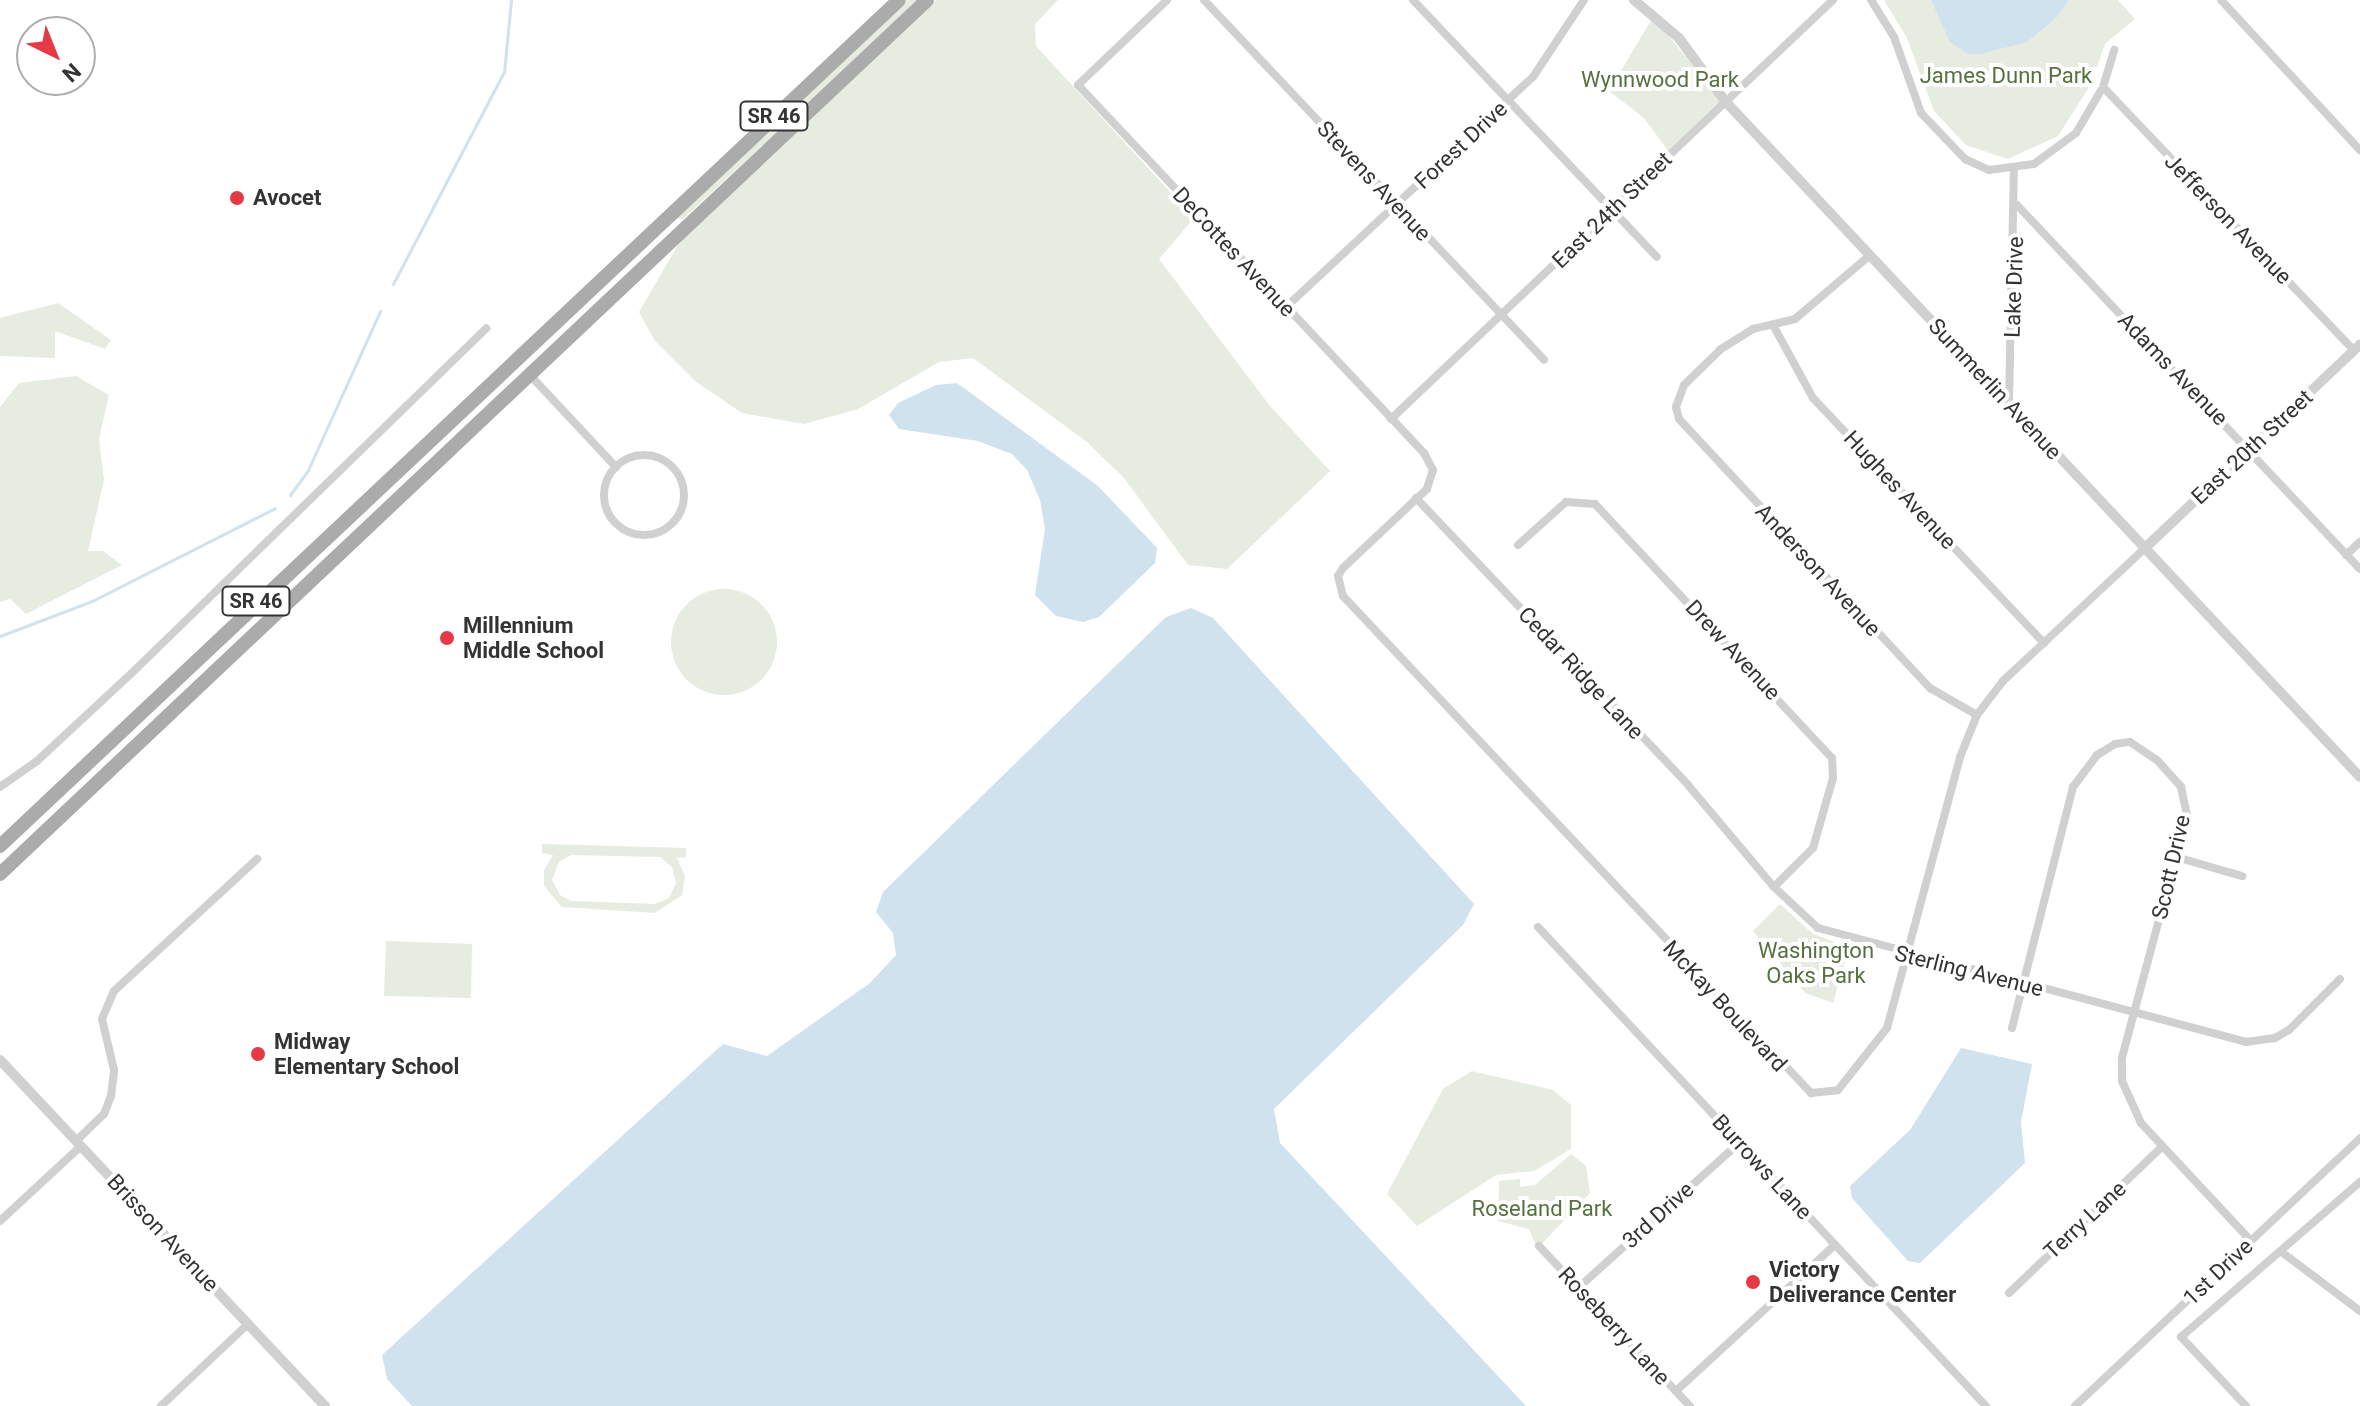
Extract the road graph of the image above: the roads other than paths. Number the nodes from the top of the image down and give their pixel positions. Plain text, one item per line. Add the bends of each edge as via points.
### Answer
1 (899, 0) edge
2 (927, 0) edge
3 (1167, 0) edge
4 (1204, 0) edge
5 (1413, 0) edge
6 (1584, 0) edge
7 (1634, 0) edge
8 (1833, 0) edge
9 (1871, 0) edge
10 (2221, 0) edge
11 (2114, 50) dead end
12 (2103, 87) junction
13 (1508, 101) junction
14 (1725, 101) junction
15 (2360, 150) edge
16 (2014, 170) junction
17 (2017, 205) junction
18 (1397, 206) junction
19 (1612, 210) junction
20 (1869, 256) junction
21 (1657, 257) dead end
22 (1285, 308) junction
23 (1501, 315) junction
24 (1773, 325) junction
25 (486, 328) dead end
26 (2357, 348) edge
27 (1544, 360) dead end
28 (527, 372) junction
29 (2009, 404) junction
30 (1391, 419) junction
31 (2249, 450) junction
32 (616, 467) junction
33 (1416, 498) junction
34 (2360, 542) edge
35 (1518, 545) dead end
36 (2145, 548) junction
37 (2346, 555) junction
38 (2360, 569) edge
39 (2044, 643) junction
40 (1977, 715) junction
41 (2360, 777) edge
42 (0, 787) edge
43 (0, 846) edge
44 (1742, 851) joint
45 (2176, 857) junction
46 (257, 859) dead end
47 (0, 874) edge
48 (2242, 876) dead end
49 (1774, 887) junction
50 (1538, 927) dead end
51 (1908, 956) junction
52 (2340, 979) dead end
53 (2022, 984) junction
54 (2134, 1013) junction
55 (2012, 1028) dead end
56 (0, 1060) edge
57 (2360, 1138) edge
58 (1739, 1143) junction
59 (78, 1144) junction
60 (2162, 1147) junction
61 (2360, 1182) edge
62 (0, 1221) edge
63 (2251, 1241) junction
64 (1835, 1245) junction
65 (1539, 1246) dead end
66 (2283, 1253) junction
67 (1578, 1288) junction
68 (2009, 1293) dead end
69 (2360, 1311) edge
70 (248, 1324) junction
71 (1676, 1391) junction
72 (161, 1406) edge
73 (325, 1406) edge
74 (1690, 1406) edge
75 (1986, 1406) edge
76 (2075, 1406) edge
77 (2246, 1406) edge

1 - 43 main road, SR 46 via 435,431
2 - 28 main road, SR 46
3 - 22 street, DeCottes Avenue via 1078,85
4 - 18 street, Stevens Avenue
5 - 13 street
6 - 13 street, Forest Drive via 1533,77
7 - 14 street, Summerlin Avenue via 1687,46
8 - 14 street, East 24th Street
9 - 16 street via 1894,37 1921,113 1936,132 1965,159 1989,170
10 - 15 street
11 - 12 street
12 - 16 street via 2067,141 2034,164
12 - 26 street, Jefferson Avenue
13 - 18 street, Forest Drive
13 - 19 street
14 - 19 street, East 24th Street
14 - 20 street, Summerlin Avenue
16 - 17 street, Lake Drive
17 - 29 street, Lake Drive
17 - 31 street, Adams Avenue
18 - 22 street, Forest Drive
18 - 23 street, Stevens Avenue
19 - 21 street
19 - 23 street, East 24th Street
20 - 24 street via 1814,307
20 - 29 street, Summerlin Avenue
22 - 30 street, DeCottes Avenue
23 - 27 street, Stevens Avenue
23 - 30 street, East 24th Street
24 - 39 street, Hughes Avenue via 1813,398
24 - 40 street, Anderson Avenue via 1753,329 1720,350 1684,385 1676,407 1686,430 1920,678
25 - 42 street via 180,627 37,761
26 - 31 street, East 20th Street
28 - 32 street
28 - 47 main road, SR 46
29 - 36 street, Summerlin Avenue
30 - 33 street, McKay Boulevard via 1433,470 1427,489
31 - 36 street, East 20th Street
31 - 37 street, Adams Avenue
32 - 32 street via 604,494 615,523 643,535 672,524 684,496 673,468 646,455
33 - 44 street, Cedar Ridge Lane via 1688,785
33 - 51 street, McKay Boulevard via 1343,568 1338,576 1343,596 1804,1088 1827,1095 1849,1080 1887,1028
34 - 37 street
35 - 49 street, Drew Avenue via 1566,502 1595,504 1832,758 1833,778 1818,839
36 - 39 street, McKay Boulevard
36 - 41 street, Summerlin Avenue
37 - 38 street, Adams Avenue
39 - 40 street, McKay Boulevard via 2003,681
40 - 51 street, McKay Boulevard via 1960,757
44 - 49 street, Sterling Avenue
45 - 48 street
45 - 53 street, Scott Drive via 2187,815 2181,787 2143,749 2115,744 2083,770 2073,787
45 - 54 street, Scott Drive
46 - 59 street via 109,999 102,1019 114,1070 111,1096 104,1114
49 - 51 street, Sterling Avenue via 1818,928
50 - 58 street, Burrows Lane
51 - 53 street, Sterling Avenue
52 - 54 street, Sterling Avenue via 2289,1030 2260,1042
53 - 54 street, Sterling Avenue
53 - 55 street, Scott Drive
54 - 60 street, Scott Drive via 2122,1081 2135,1113
56 - 59 street, Brisson Avenue
57 - 63 street, 1st Drive
58 - 64 street, Burrows Lane
58 - 67 street, 3rd Drive
59 - 62 street
59 - 70 street, Brisson Avenue
60 - 63 street, Scott Drive
60 - 68 street, Terry Lane
61 - 66 street
63 - 76 street, 1st Drive
64 - 71 street
64 - 75 street, Burrows Lane
65 - 67 street, Roseberry Lane
66 - 69 street
66 - 77 street via 2181,1337
67 - 71 street, Roseberry Lane
70 - 72 street
70 - 73 street, Brisson Avenue
71 - 74 street, Roseberry Lane

